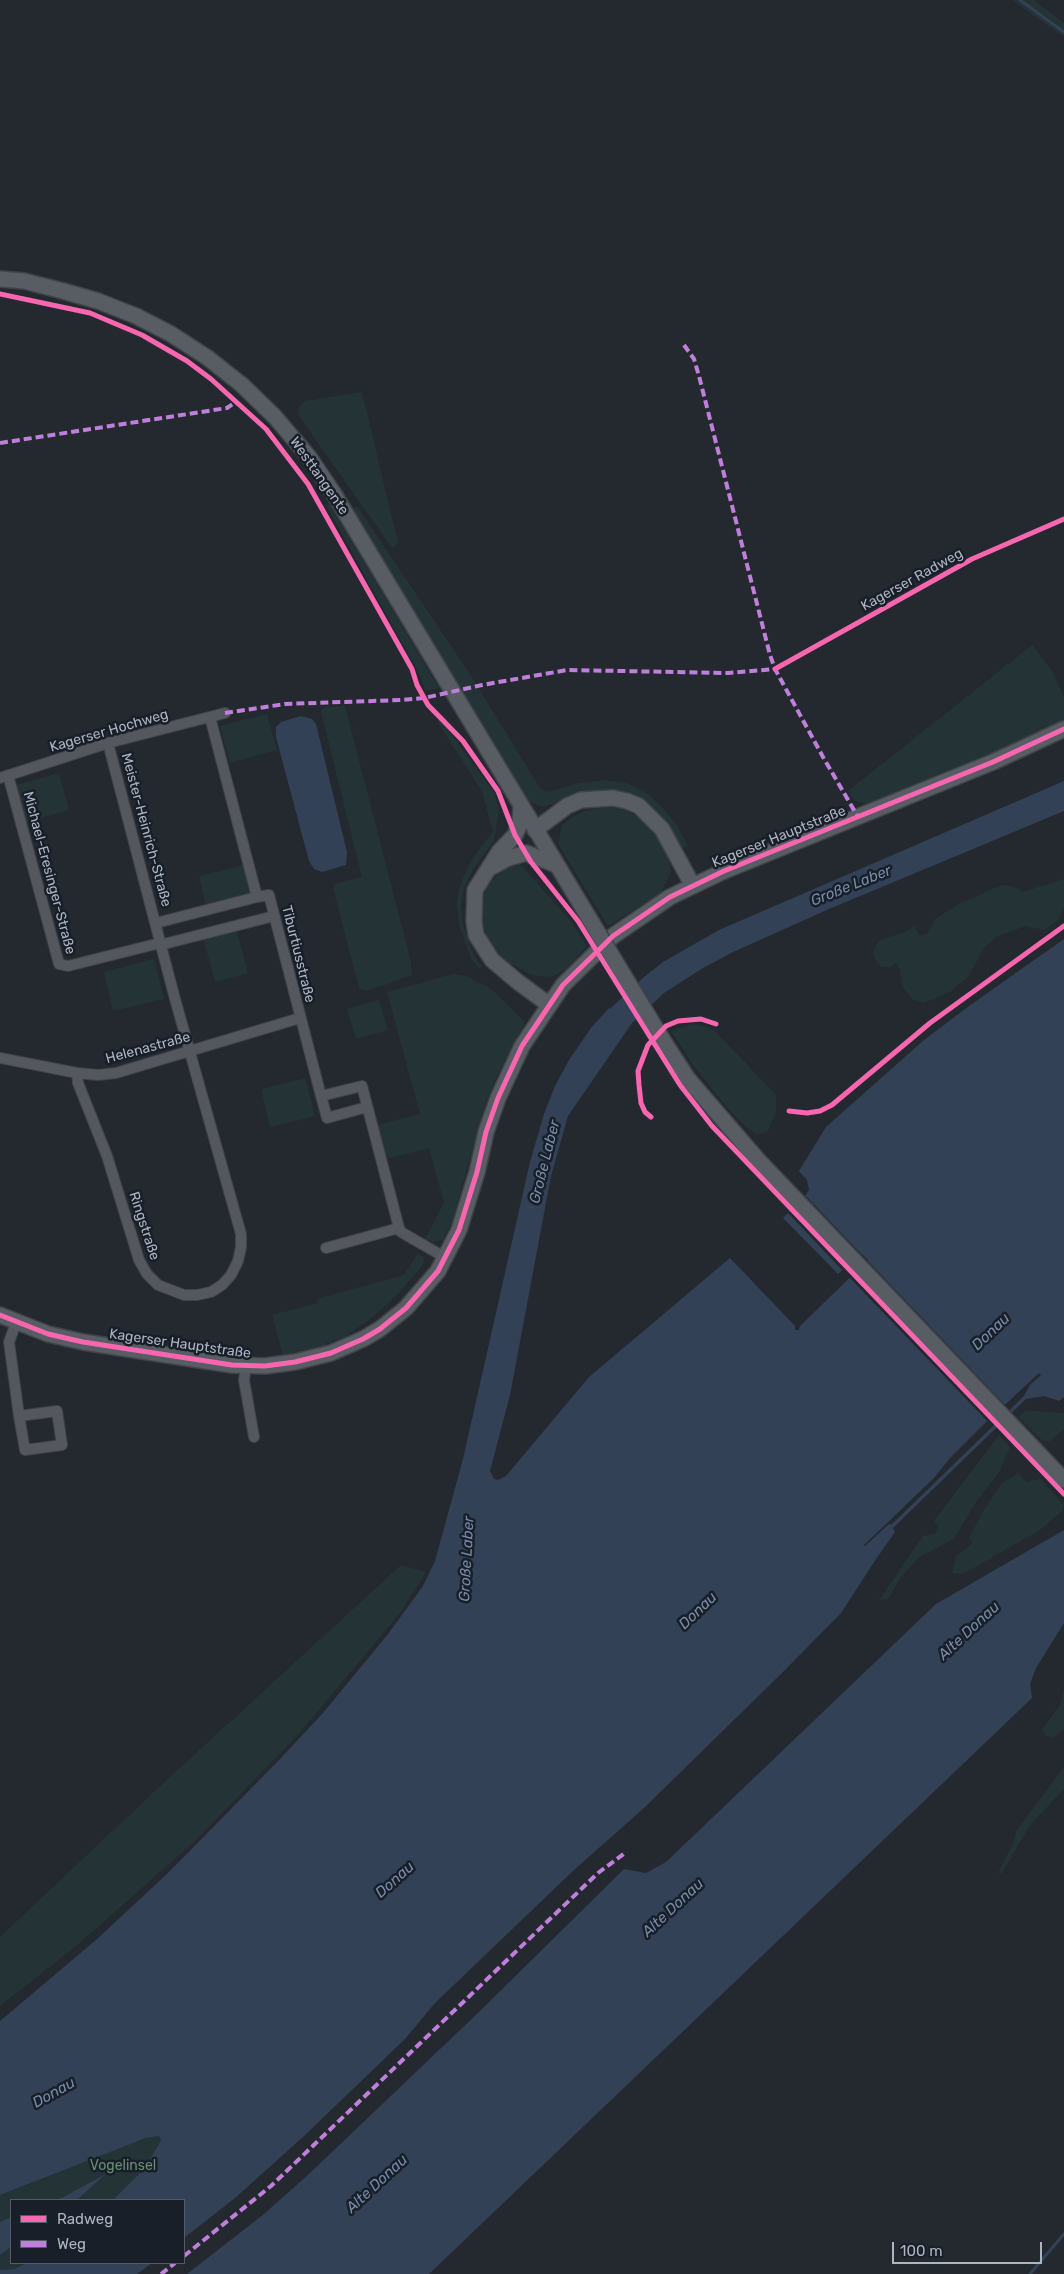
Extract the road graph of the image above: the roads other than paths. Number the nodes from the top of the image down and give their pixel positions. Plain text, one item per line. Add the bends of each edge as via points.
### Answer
1 (0, 279) edge
2 (226, 712) dead end
3 (210, 717) junction
4 (1064, 729) edge
5 (108, 744) junction
6 (4, 777) edge
7 (521, 806) junction
8 (535, 830) junction
9 (557, 865) junction
10 (492, 867) junction
11 (693, 886) junction
12 (257, 897) junction
13 (274, 916) junction
14 (156, 923) junction
15 (160, 944) junction
16 (548, 1004) junction
17 (300, 1018) junction
18 (190, 1051) junction
19 (0, 1058) edge
20 (77, 1073) junction
21 (321, 1096) junction
22 (367, 1107) junction
23 (399, 1228) junction
24 (326, 1248) dead end
25 (446, 1258) junction
26 (0, 1315) edge
27 (16, 1323) junction
28 (246, 1366) junction
29 (19, 1416) junction
30 (254, 1437) dead end
31 (1064, 1480) edge

1 - 7 main road, Westtangente via 63,290 136,316 201,353 242,385 290,434 334,494
2 - 3 street, Kagerser Hochweg
3 - 5 street, Kagerser Hochweg
3 - 12 street
4 - 11 main road, Kagerser Hauptstraße via 1009,755
5 - 6 street, Kagerser Hochweg
5 - 14 street, Meister-Heinrich-Straße
6 - 15 street, Michael-Eresinger-Straße via 60,964 68,966
7 - 8 main road, Westtangente
7 - 10 main road via 520,824 515,835 499,852
8 - 9 main road, Westtangente
8 - 11 main road via 567,806 581,800 613,798 627,801 639,806 662,829
9 - 10 main road via 526,853
9 - 31 main road, bridge via 664,1042 688,1079 719,1117
10 - 16 main road via 475,890 476,935 492,960
11 - 16 main road, Kagerser Hauptstraße via 613,936 576,970
12 - 13 street, Tiburtiusstraße via 269,895
12 - 14 street, Meister-Heinrich-Straße
13 - 15 street
13 - 17 street, Tiburtiusstraße
14 - 15 street, Meister-Heinrich-Straße
15 - 18 street, Meister-Heinrich-Straße
16 - 25 main road, Kagerser Hauptstraße via 522,1046 498,1098 468,1206
17 - 18 street, Helenastraße
17 - 21 street, Tiburtiusstraße
18 - 20 street, Helenastraße via 116,1073
18 - 20 street, Ringstraße via 241,1234 241,1248 231,1275 211,1292 197,1296 170,1291 146,1274
19 - 20 street, Helenastraße
21 - 22 street via 362,1086
21 - 22 street, Tiburtiusstraße via 327,1118
22 - 23 street
23 - 24 street
23 - 25 street
25 - 28 main road, Kagerser Hauptstraße via 416,1300 363,1339 312,1358
26 - 27 main road, Kagerser Hauptstraße
27 - 28 main road, Kagerser Hauptstraße via 83,1342
27 - 29 street via 9,1342
28 - 30 street, Kagerser Hauptstraße via 244,1380
29 - 29 street via 57,1411 62,1445 25,1450

